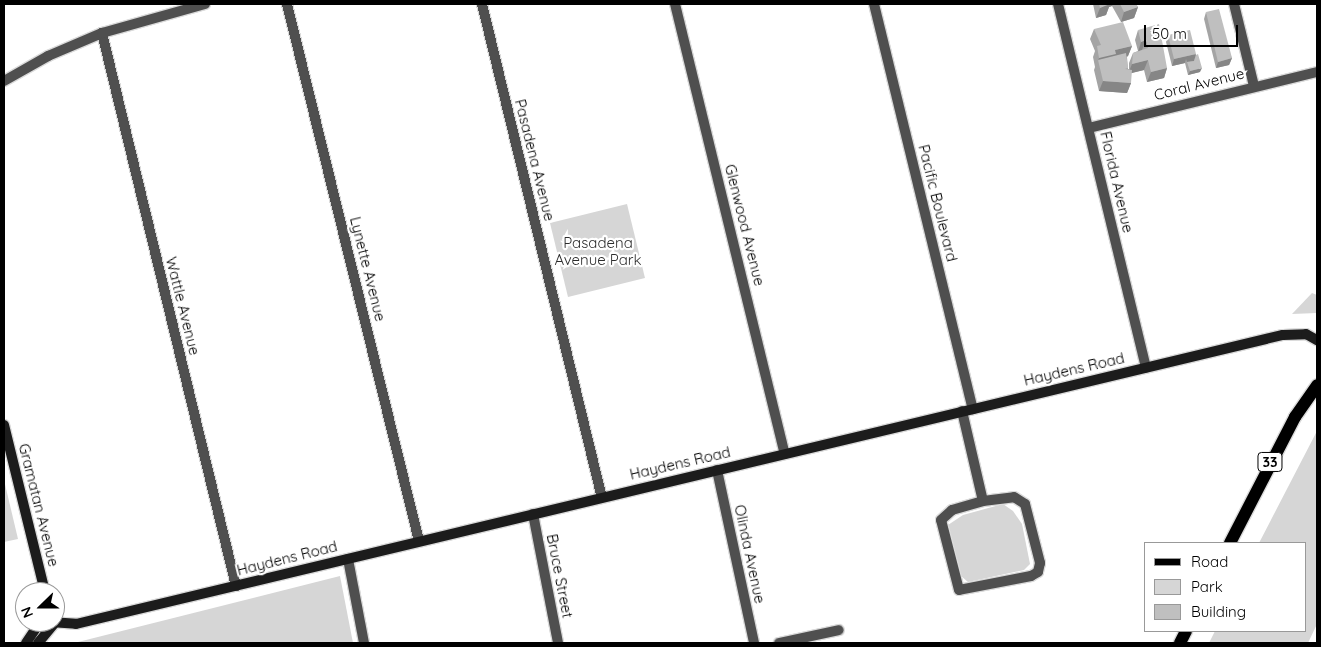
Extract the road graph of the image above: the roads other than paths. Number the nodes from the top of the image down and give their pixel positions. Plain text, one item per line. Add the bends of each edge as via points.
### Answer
1 (206, 4) edge
2 (287, 4) edge
3 (482, 4) edge
4 (675, 4) edge
5 (874, 4) edge
6 (1058, 4) edge
7 (1234, 4) edge
8 (102, 33) junction
9 (1317, 72) edge
10 (4, 81) edge
11 (1254, 86) junction
12 (1088, 128) junction
13 (1317, 340) edge
14 (1146, 367) junction
15 (1317, 385) edge
16 (973, 409) junction
17 (962, 411) junction
18 (4, 425) edge
19 (785, 454) junction
20 (717, 470) junction
21 (602, 498) junction
22 (983, 501) junction
23 (532, 514) junction
24 (419, 541) junction
25 (1231, 542) edge
26 (348, 559) junction
27 (43, 582) edge
28 (236, 586) junction
29 (65, 624) edge
30 (839, 630) dead end
31 (33, 632) edge
32 (46, 632) edge
33 (26, 643) edge
34 (38, 643) edge
35 (364, 643) edge
36 (558, 643) edge
37 (754, 643) edge
38 (779, 643) edge

1 - 8 street
2 - 24 street, Lynette Avenue
3 - 21 street, Pasadena Avenue
4 - 19 street, Glenwood Avenue
5 - 16 street, Pacific Boulevard
6 - 12 street, Florida Avenue
7 - 11 street
8 - 10 street via 48,56
8 - 28 street, Wattle Avenue
9 - 11 street, Coral Avenue
11 - 12 street, Coral Avenue
12 - 14 street, Florida Avenue
13 - 14 street, Haydens Road via 1306,334 1283,335
14 - 16 street, Haydens Road
15 - 25 main road, 33 via 1295,417
16 - 17 street, Haydens Road
17 - 19 street, Haydens Road
17 - 22 street
18 - 27 street, Gramatan Avenue
19 - 20 street, Haydens Road
20 - 21 street, Haydens Road
20 - 37 street, Olinda Avenue
21 - 23 street, Haydens Road
22 - 22 street via 1014,497 1025,504 1040,563 1038,572 959,590 941,520 952,510
23 - 24 street, Haydens Road
23 - 36 street, Bruce Street
24 - 26 street, Haydens Road
26 - 28 street, Haydens Road
26 - 35 street
28 - 29 street, Haydens Road via 76,624
30 - 38 street
31 - 33 street
32 - 34 street

